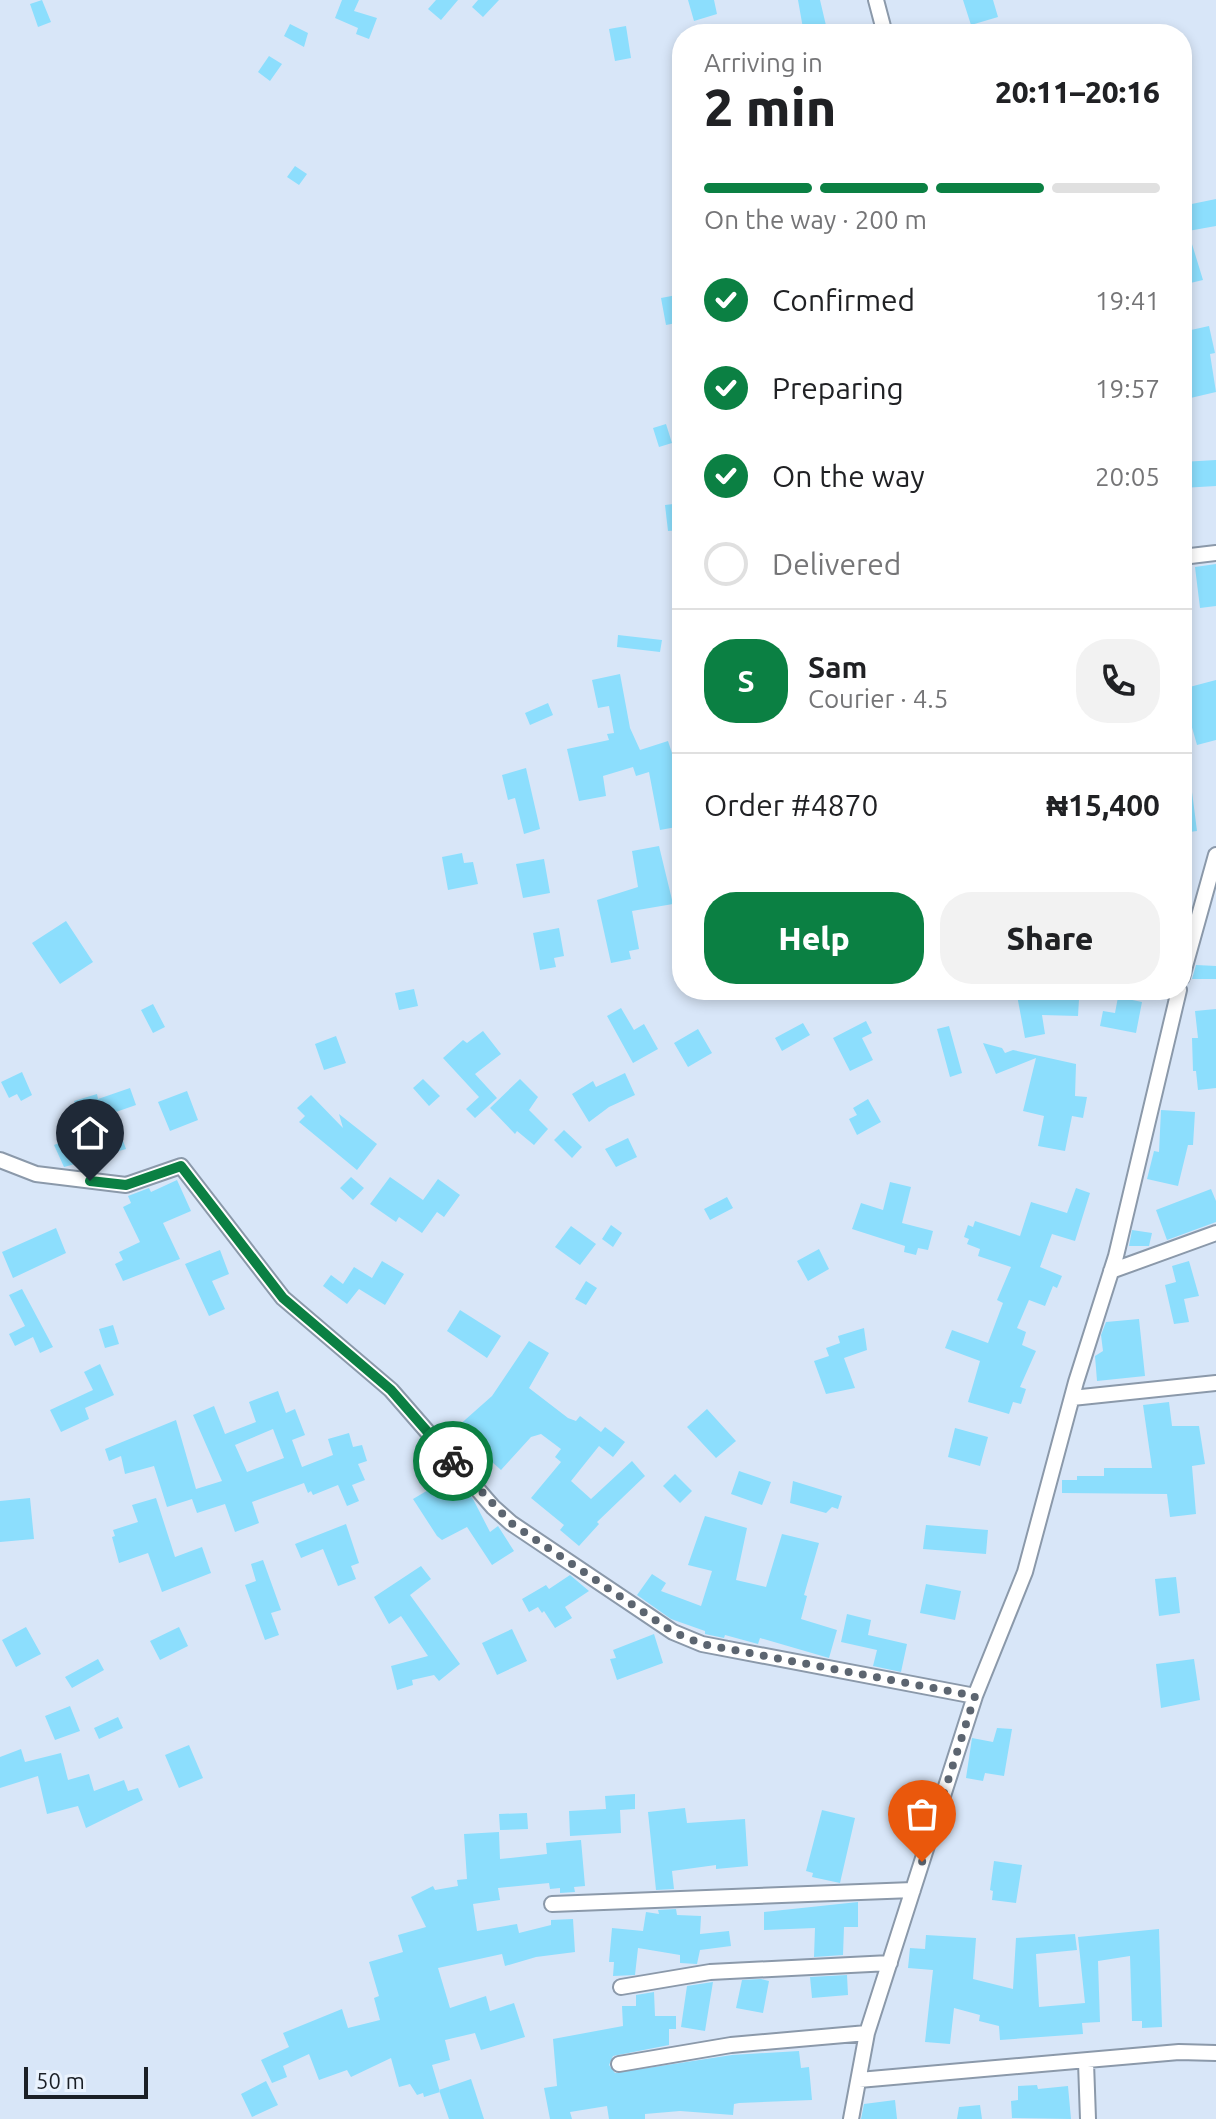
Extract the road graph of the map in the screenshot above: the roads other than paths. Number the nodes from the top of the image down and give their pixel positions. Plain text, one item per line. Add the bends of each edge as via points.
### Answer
1 (876, 0) edge
2 (882, 24) edge
3 (1216, 553) edge
4 (1192, 556) edge
5 (1216, 855) edge
6 (1192, 941) edge
7 (1177, 1000) edge
8 (0, 1160) edge
9 (1216, 1233) edge
10 (1111, 1271) junction
11 (1216, 1383) edge
12 (1072, 1398) junction
13 (975, 1696) junction
14 (913, 1890) junction
15 (552, 1904) dead end
16 (890, 1963) junction
17 (621, 1987) dead end
18 (867, 2033) junction
19 (1216, 2053) edge
20 (1086, 2062) junction
21 (619, 2064) dead end
22 (859, 2080) junction
23 (851, 2119) edge
24 (1088, 2119) edge

1 - 2 street
3 - 4 street
5 - 6 street
7 - 10 street
8 - 13 street via 36,1174 126,1185 181,1166 283,1298 391,1390 493,1507 673,1632 702,1644
9 - 10 street
10 - 12 street
11 - 12 street
12 - 13 street via 1025,1572
13 - 14 street
14 - 15 street
14 - 16 street
16 - 17 street via 710,1972
16 - 18 street
18 - 21 street via 731,2045
18 - 22 street
19 - 20 street
20 - 22 street
20 - 24 street
22 - 23 street

